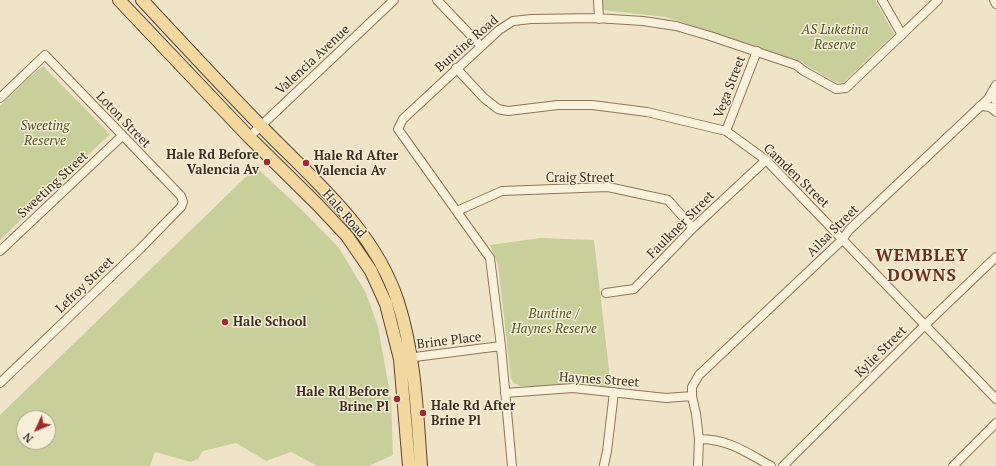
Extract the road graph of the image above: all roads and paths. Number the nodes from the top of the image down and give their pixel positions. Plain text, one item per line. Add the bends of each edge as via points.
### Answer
1 (119, 0) edge
2 (142, 0) edge
3 (394, 0) edge
4 (437, 0) edge
5 (598, 0) edge
6 (882, 0) edge
7 (938, 0) edge
8 (994, 0) edge
9 (996, 4) edge
10 (599, 19) junction
11 (902, 35) junction
12 (481, 46) junction
13 (757, 52) junction
14 (456, 68) junction
15 (994, 89) edge
16 (2, 93) edge
17 (996, 102) edge
18 (980, 106) junction
19 (996, 112) edge
20 (261, 126) junction
21 (726, 131) junction
22 (122, 136) junction
23 (249, 138) junction
24 (766, 160) junction
25 (183, 202) joint
26 (457, 211) junction
27 (693, 228) junction
28 (842, 240) junction
29 (0, 251) edge
30 (996, 257) edge
31 (606, 293) dead end
32 (925, 325) junction
33 (502, 346) junction
34 (406, 358) junction
35 (0, 383) edge
36 (614, 392) junction
37 (505, 393) junction
38 (692, 396) junction
39 (996, 399) edge
40 (996, 423) edge
41 (699, 439) junction
42 (604, 465) dead end
43 (409, 466) edge
44 (422, 466) edge
45 (512, 466) edge
46 (698, 466) edge
47 (771, 466) edge
48 (783, 466) edge
49 (953, 466) edge

1 - 23 main road, Hale Road
2 - 20 main road, Hale Road
3 - 20 street, Valencia Avenue
4 - 12 street
5 - 10 street
6 - 11 street
7 - 11 street, Buntine Road
8 - 9 street
10 - 12 street, Buntine Road via 513,21
10 - 13 street, Buntine Road via 676,26
11 - 13 street, Buntine Road via 846,88 836,89 796,65
12 - 14 street, Buntine Road
13 - 21 street, Vega Street
14 - 21 street, Camden Street via 498,109 508,111 558,105 592,106 647,112
14 - 26 street, Buntine Road via 403,120 398,129
15 - 17 street
15 - 18 street, Ailsa Street
16 - 22 street, Loton Street via 45,56
18 - 19 street via 990,107
18 - 28 street, Ailsa Street via 849,230
20 - 23 street, Valencia Avenue
20 - 34 main road, Hale Road via 329,193 361,233 382,265 398,301
21 - 24 street, Camden Street
22 - 25 street, Loton Street via 181,196
22 - 29 street, Sweeting Street
23 - 34 main road, Hale Road via 347,236 371,272
24 - 27 street, Faulkner Street
24 - 28 street, Camden Street
25 - 35 street, Lefroy Street via 140,249
26 - 27 street, Craig Street via 502,191 608,187 668,200
26 - 33 street, Buntine Road via 490,258
27 - 31 street, Faulkner Street via 634,289
28 - 32 street, Camden Street
28 - 38 street, Ailsa Street via 699,376 692,387
30 - 32 street, Kylie Street
32 - 39 street, Camden Street
32 - 48 street, Kylie Street
33 - 34 street, Brine Place
33 - 37 street, Buntine Road
34 - 43 main road, Hale Road
34 - 44 main road, Hale Road
36 - 37 street, Haynes Street via 573,388
36 - 38 street, Haynes Street via 666,398
36 - 42 street
37 - 45 street, Buntine Road
38 - 41 street
40 - 49 street
41 - 46 street
41 - 47 street via 731,445

